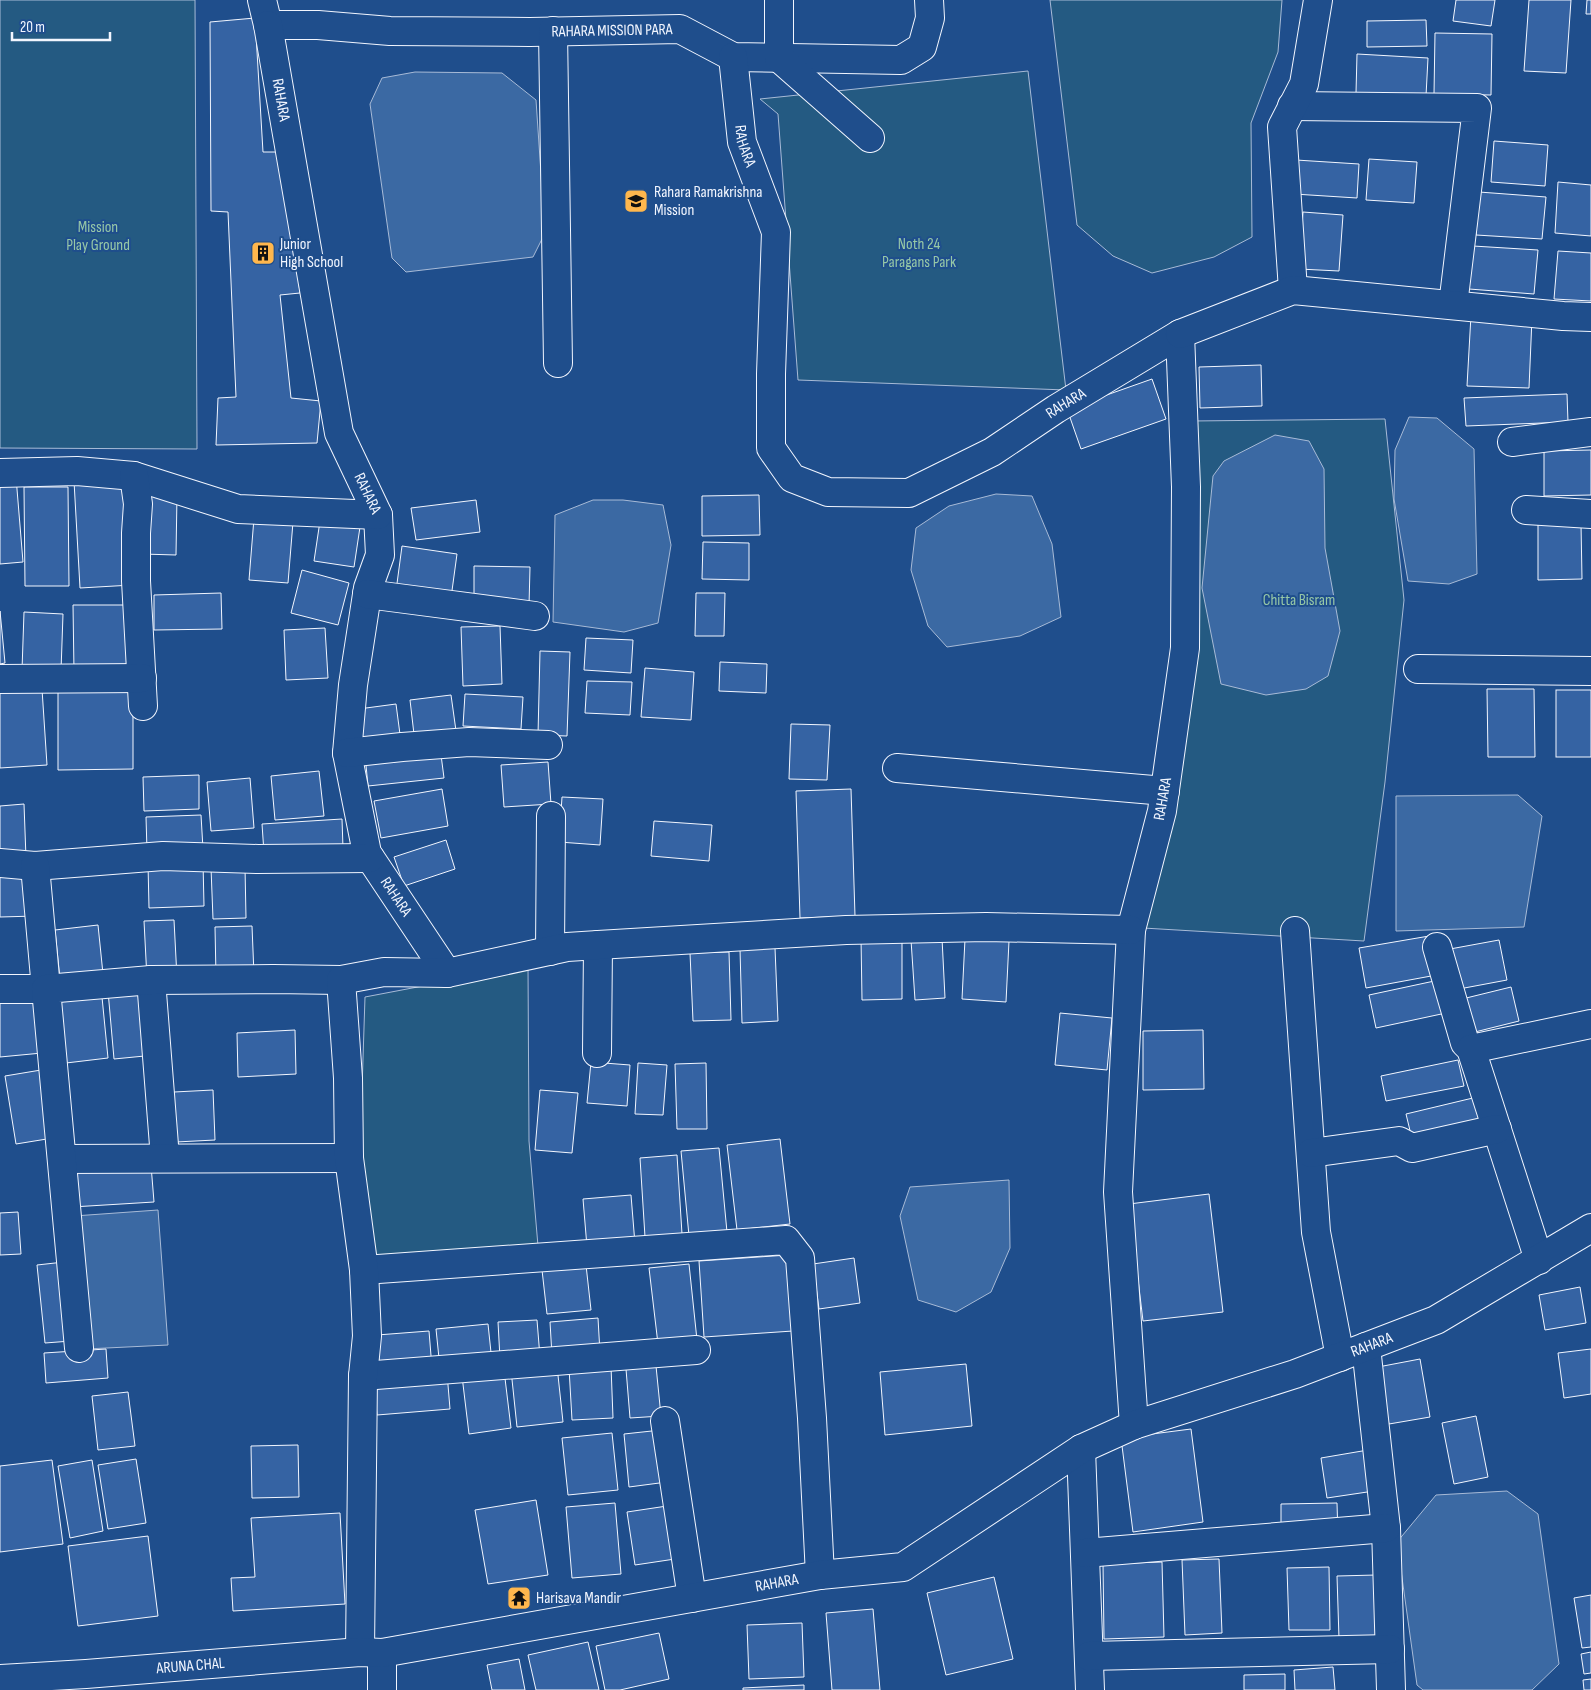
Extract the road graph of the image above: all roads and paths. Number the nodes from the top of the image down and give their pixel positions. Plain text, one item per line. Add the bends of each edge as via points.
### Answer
1 (779, 0) edge
2 (929, 0) edge
3 (1318, 0) edge
4 (265, 13) edge
5 (553, 31) junction
6 (733, 57) junction
7 (778, 58) junction
8 (1292, 106) junction
9 (870, 138) dead end
10 (1293, 290) junction
11 (1454, 305) junction
12 (1591, 317) edge
13 (1180, 334) junction
14 (558, 363) dead end
15 (1591, 432) edge
16 (1512, 442) dead end
17 (0, 473) edge
18 (134, 476) junction
19 (1526, 510) dead end
20 (1591, 514) edge
21 (378, 515) junction
22 (367, 594) junction
23 (535, 616) dead end
24 (1418, 669) dead end
25 (1591, 670) edge
26 (142, 678) junction
27 (0, 679) edge
28 (143, 706) dead end
29 (548, 745) dead end
30 (347, 753) junction
31 (897, 768) dead end
32 (1165, 791) junction
33 (551, 816) dead end
34 (370, 858) junction
35 (0, 863) edge
36 (35, 866) junction
37 (1131, 930) junction
38 (1295, 931) dead end
39 (598, 945) junction
40 (1437, 947) dead end
41 (550, 951) junction
42 (447, 973) junction
43 (151, 980) junction
44 (341, 980) junction
45 (0, 989) edge
46 (46, 989) junction
47 (1591, 1024) edge
48 (1471, 1049) junction
49 (597, 1053) dead end
50 (1497, 1129) junction
51 (1311, 1153) junction
52 (165, 1158) junction
53 (349, 1158) junction
54 (62, 1159) junction
55 (1591, 1228) edge
56 (1539, 1260) junction
57 (364, 1270) junction
58 (1366, 1347) junction
59 (79, 1348) dead end
60 (696, 1350) dead end
61 (1340, 1357) junction
62 (363, 1376) junction
63 (664, 1421) dead end
64 (1134, 1425) junction
65 (1081, 1449) junction
66 (1386, 1528) junction
67 (1085, 1553) junction
68 (820, 1575) junction
69 (692, 1598) junction
70 (1390, 1649) junction
71 (371, 1652) junction
72 (1089, 1656) junction
73 (0, 1679) edge
74 (86, 1682) edge
75 (382, 1690) edge
76 (1090, 1690) edge
77 (1391, 1690) edge

1 - 7 street
2 - 7 street, RAHARA MISSION PARA via 930,18 922,47 901,60
3 - 8 street via 1304,84
4 - 5 street, RAHARA MISSION PARA via 318,26 390,31
4 - 21 street, RAHARA via 340,433
5 - 6 street, RAHARA MISSION PARA via 680,29
5 - 14 street
6 - 7 street, RAHARA MISSION PARA
6 - 13 street, RAHARA via 742,142 776,232 770,374 771,448 792,478 828,492 909,493 992,452
7 - 9 street
8 - 10 street via 1282,127
8 - 11 street via 1477,108
10 - 11 street
10 - 13 street
11 - 12 street
13 - 32 street, RAHARA via 1186,487 1185,648
15 - 16 street
17 - 18 street via 77,471
18 - 21 street via 238,509
18 - 26 street via 138,504 136,581
19 - 20 street
21 - 22 street, RAHARA via 380,555
22 - 23 street
22 - 30 street, RAHARA via 353,685
24 - 25 street
26 - 27 street
26 - 28 street
29 - 30 street via 469,742
30 - 34 street, RAHARA
31 - 32 street
32 - 37 street, RAHARA
33 - 41 street
34 - 36 street via 258,860 163,856
34 - 42 street, RAHARA
35 - 36 street
36 - 46 street
37 - 39 street via 986,927 846,930
37 - 64 street, RAHARA via 1118,1192
38 - 51 street
39 - 41 street
39 - 49 street
40 - 48 street via 1465,1044
41 - 42 street
42 - 44 street via 384,972
43 - 44 street
43 - 46 street
43 - 52 street
44 - 53 street via 348,1078
45 - 46 street
46 - 54 street
47 - 48 street
48 - 50 street
50 - 51 street via 1412,1148 1399,1141
50 - 56 street
51 - 61 street via 1316,1232
52 - 53 street
52 - 54 street
53 - 57 street
54 - 59 street
55 - 56 street, RAHARA
56 - 58 street, RAHARA via 1436,1320
57 - 62 street via 367,1336
57 - 68 street via 786,1240 800,1258
58 - 61 street, RAHARA
58 - 66 street
60 - 62 street
61 - 64 street, RAHARA
62 - 71 street
63 - 69 street
64 - 65 street, RAHARA
65 - 67 street
65 - 68 street, RAHARA via 903,1567
66 - 67 street
66 - 70 street
67 - 72 street
68 - 69 street, RAHARA
69 - 71 street, RAHARA
70 - 72 street
70 - 77 street
71 - 74 street, ARUNA CHAL
71 - 75 street
72 - 76 street
73 - 74 street, ARUNA CHAL

